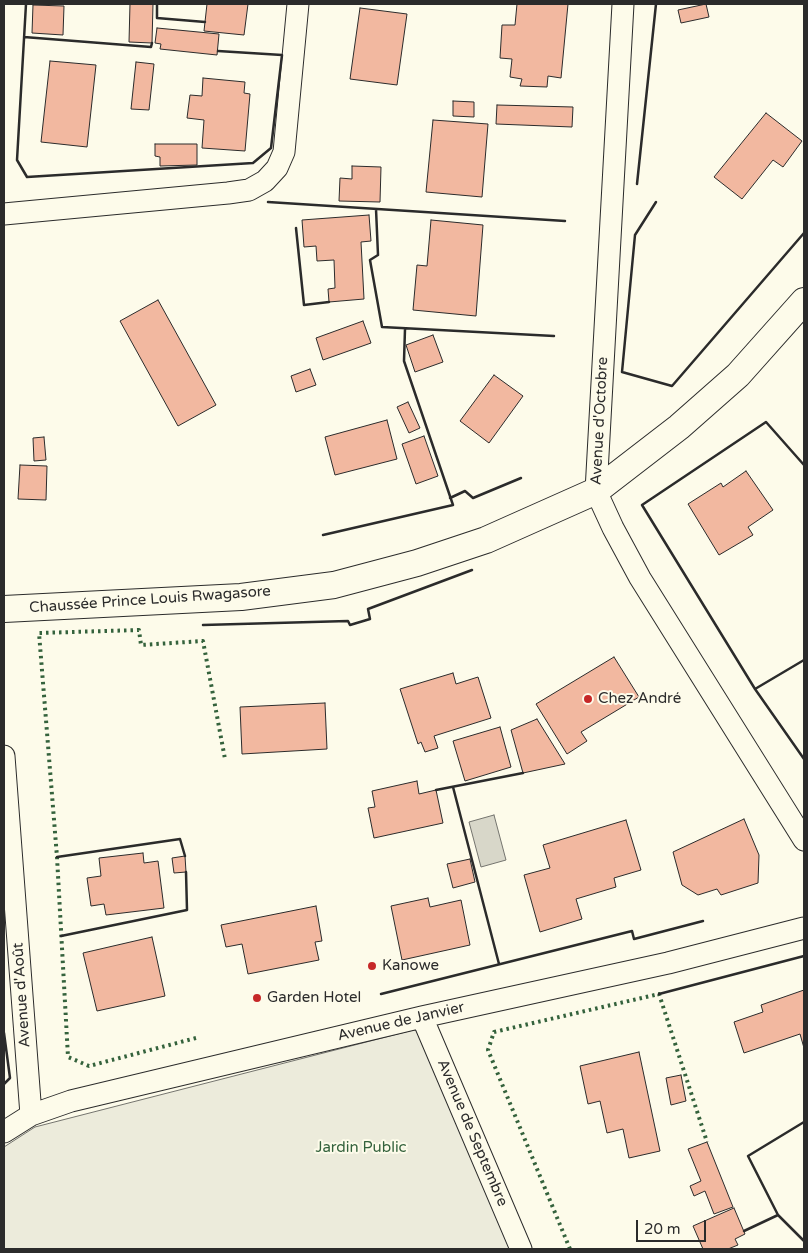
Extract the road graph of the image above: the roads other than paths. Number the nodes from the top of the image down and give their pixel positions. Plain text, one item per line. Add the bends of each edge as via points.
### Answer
1 (298, 4) edge
2 (623, 4) edge
3 (4, 214) edge
4 (804, 301) edge
5 (596, 491) junction
6 (4, 610) edge
7 (4, 756) edge
8 (804, 840) edge
9 (804, 928) edge
10 (422, 1017) junction
11 (31, 1115) junction
12 (4, 1132) edge
13 (521, 1249) edge

1 - 3 street via 284,152 277,168 265,181 249,190 228,193
2 - 5 street, Avenue d'Octobre
4 - 5 street, Chaussée Prince Louis Rwagasore via 730,381 680,428
5 - 6 street, Chaussée Prince Louis Rwagasore via 486,540 417,563 334,584 241,597
5 - 8 street, Avenue d'Octobre via 640,578
7 - 11 street, Avenue d'Août
9 - 10 street, Avenue de Janvier via 668,963
10 - 11 street, Avenue de Janvier via 71,1101
10 - 13 street, Avenue de Septembre
11 - 12 street, Avenue de Janvier

